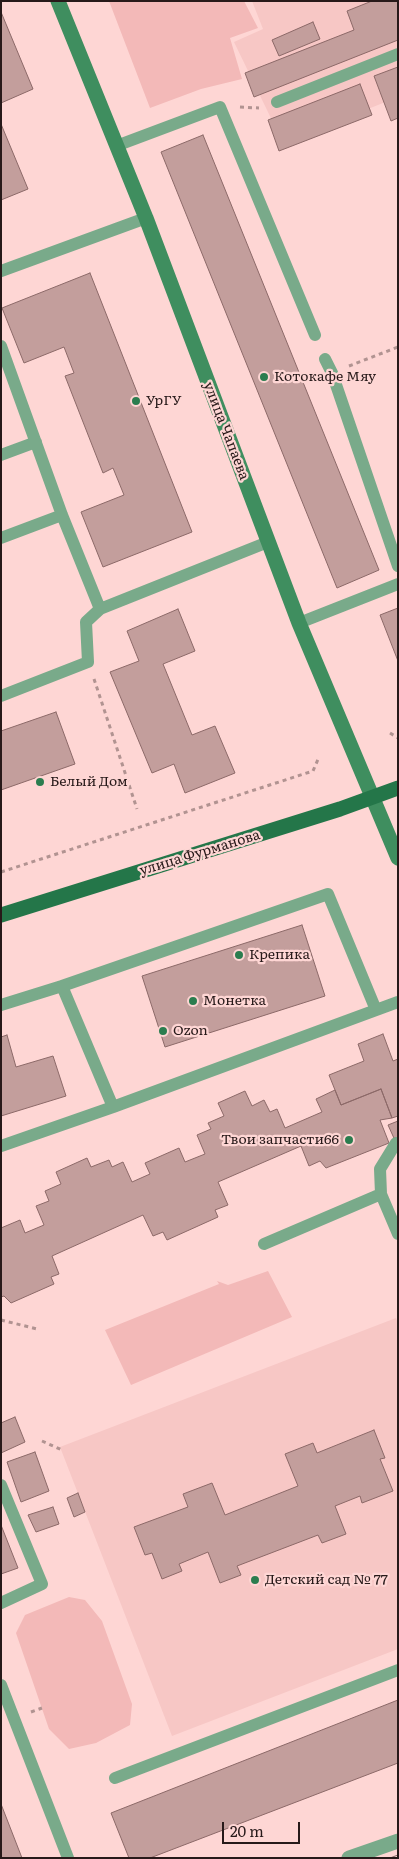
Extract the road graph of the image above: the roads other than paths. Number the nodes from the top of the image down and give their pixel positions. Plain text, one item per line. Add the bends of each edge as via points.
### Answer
1 (58, 1) edge
2 (398, 54) edge
3 (277, 102) road end
4 (116, 146) junction
5 (146, 218) junction
6 (1, 271) edge
7 (315, 336) dead end
8 (1, 346) edge
9 (325, 359) dead end
10 (36, 442) junction
11 (1, 455) edge
12 (62, 515) junction
13 (1, 538) edge
14 (268, 542) junction
15 (398, 566) edge
16 (398, 584) edge
17 (100, 609) junction
18 (299, 623) junction
19 (1, 696) edge
20 (398, 788) edge
21 (371, 798) junction
22 (398, 858) edge
23 (1, 916) edge
24 (62, 986) junction
25 (398, 1002) edge
26 (1, 1005) edge
27 (376, 1010) junction
28 (113, 1107) junction
29 (396, 1143) dead end
30 (1, 1146) edge
31 (381, 1194) junction
32 (398, 1234) edge
33 (264, 1244) dead end
34 (1, 1485) edge
35 (1, 1603) edge
36 (398, 1670) edge
37 (1, 1685) edge
38 (115, 1778) dead end
39 (398, 1841) edge
40 (68, 1858) edge
41 (349, 1858) edge

1 - 4 main road, улица Чапаева
2 - 3 lane
4 - 5 main road, улица Чапаева
4 - 7 lane via 220,107
5 - 6 lane
5 - 14 main road, улица Чапаева
8 - 10 lane
9 - 15 lane
10 - 11 lane
10 - 12 lane
12 - 13 lane
12 - 17 lane
14 - 17 lane
14 - 18 main road, улица Чапаева
16 - 18 lane
17 - 19 lane via 86,622 88,662
18 - 21 main road, улица Чапаева
20 - 21 main road, улица Фурманова
21 - 22 main road, улица Чапаева
21 - 23 main road, улица Фурманова
24 - 26 lane
24 - 27 lane via 328,894
24 - 28 lane
25 - 27 lane
27 - 28 lane
28 - 30 lane
29 - 31 lane via 380,1169
31 - 32 lane
31 - 33 lane
34 - 35 lane via 42,1584
36 - 38 lane
37 - 40 lane
39 - 41 street

